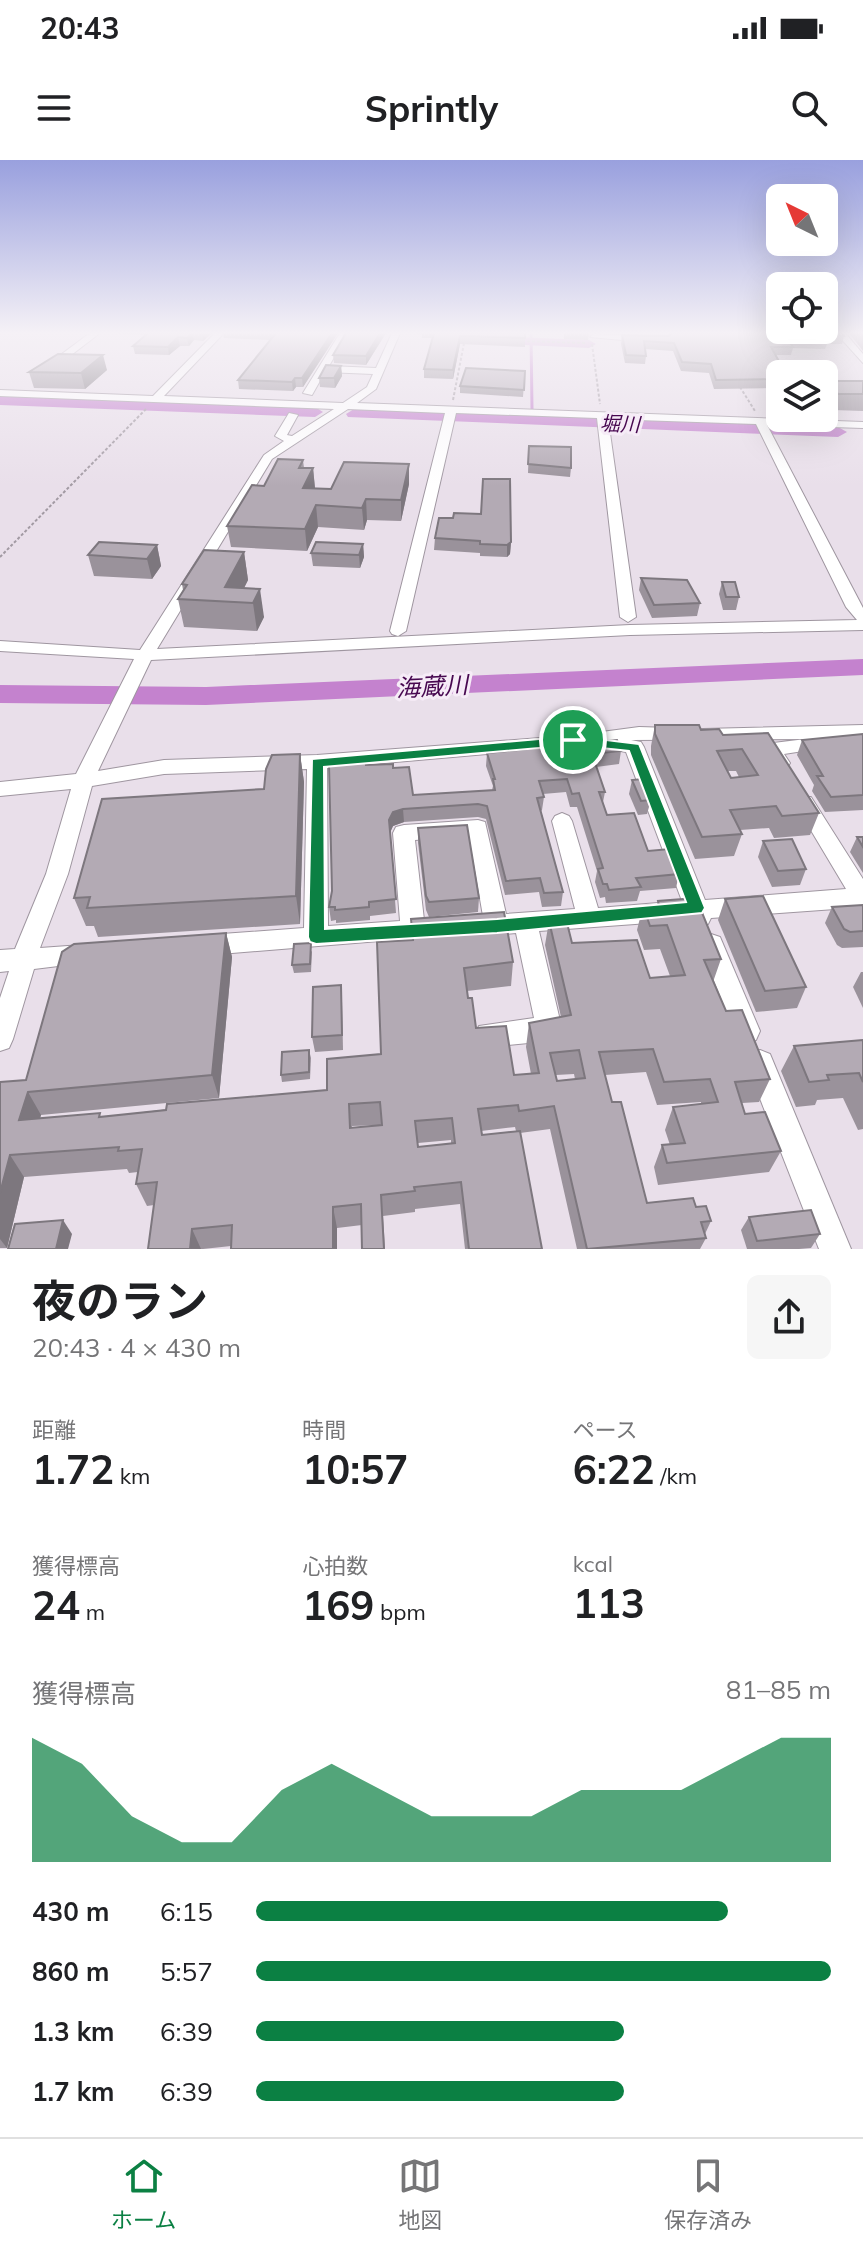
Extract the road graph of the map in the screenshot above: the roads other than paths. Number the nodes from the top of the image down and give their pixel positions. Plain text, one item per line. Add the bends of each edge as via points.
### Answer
1 (170, 384) edge
2 (314, 384) edge
3 (374, 384) edge
4 (26, 385) edge
5 (0, 393) edge
6 (308, 393) dead end
7 (14, 394) junction
8 (155, 399) junction
9 (345, 406) junction
10 (450, 414) junction
11 (293, 415) dead end
12 (602, 421) junction
13 (863, 425) edge
14 (763, 427) junction
15 (291, 440) junction
16 (628, 617) dead end
17 (863, 618) edge
18 (863, 625) edge
19 (398, 631) dead end
20 (0, 646) edge
21 (145, 655) junction
22 (863, 731) edge
23 (579, 741) junction
24 (863, 742) edge
25 (317, 762) junction
26 (84, 777) junction
27 (0, 789) edge
28 (562, 821) dead end
29 (863, 897) edge
30 (696, 908) junction
31 (589, 917) junction
32 (525, 922) junction
33 (497, 926) junction
34 (413, 930) junction
35 (316, 937) junction
36 (179, 948) edge
37 (102, 953) edge
38 (26, 959) junction
39 (0, 961) edge
40 (488, 1035) edge
41 (0, 1039) edge
42 (835, 1249) edge

1 - 8 street
2 - 6 street
3 - 9 street
4 - 7 street
5 - 7 street
7 - 8 street
8 - 9 street
9 - 10 street
9 - 15 street
10 - 12 street
10 - 19 street
11 - 15 street via 281,436
12 - 14 street
12 - 16 street
13 - 14 street
14 - 17 street
15 - 21 street via 268,457
18 - 21 street via 630,630
20 - 21 street
21 - 26 street
22 - 23 street via 639,733
23 - 25 street
23 - 30 street via 634,747
24 - 29 street via 772,749
25 - 26 street via 164,767
25 - 35 street
26 - 27 street
26 - 38 street
28 - 31 street
29 - 30 street
30 - 31 street
30 - 42 street
31 - 32 street
32 - 33 street
32 - 40 street via 549,1029
33 - 34 street
33 - 34 street via 478,828 404,833
34 - 35 street
35 - 36 street
37 - 38 street
38 - 39 street
38 - 41 street

